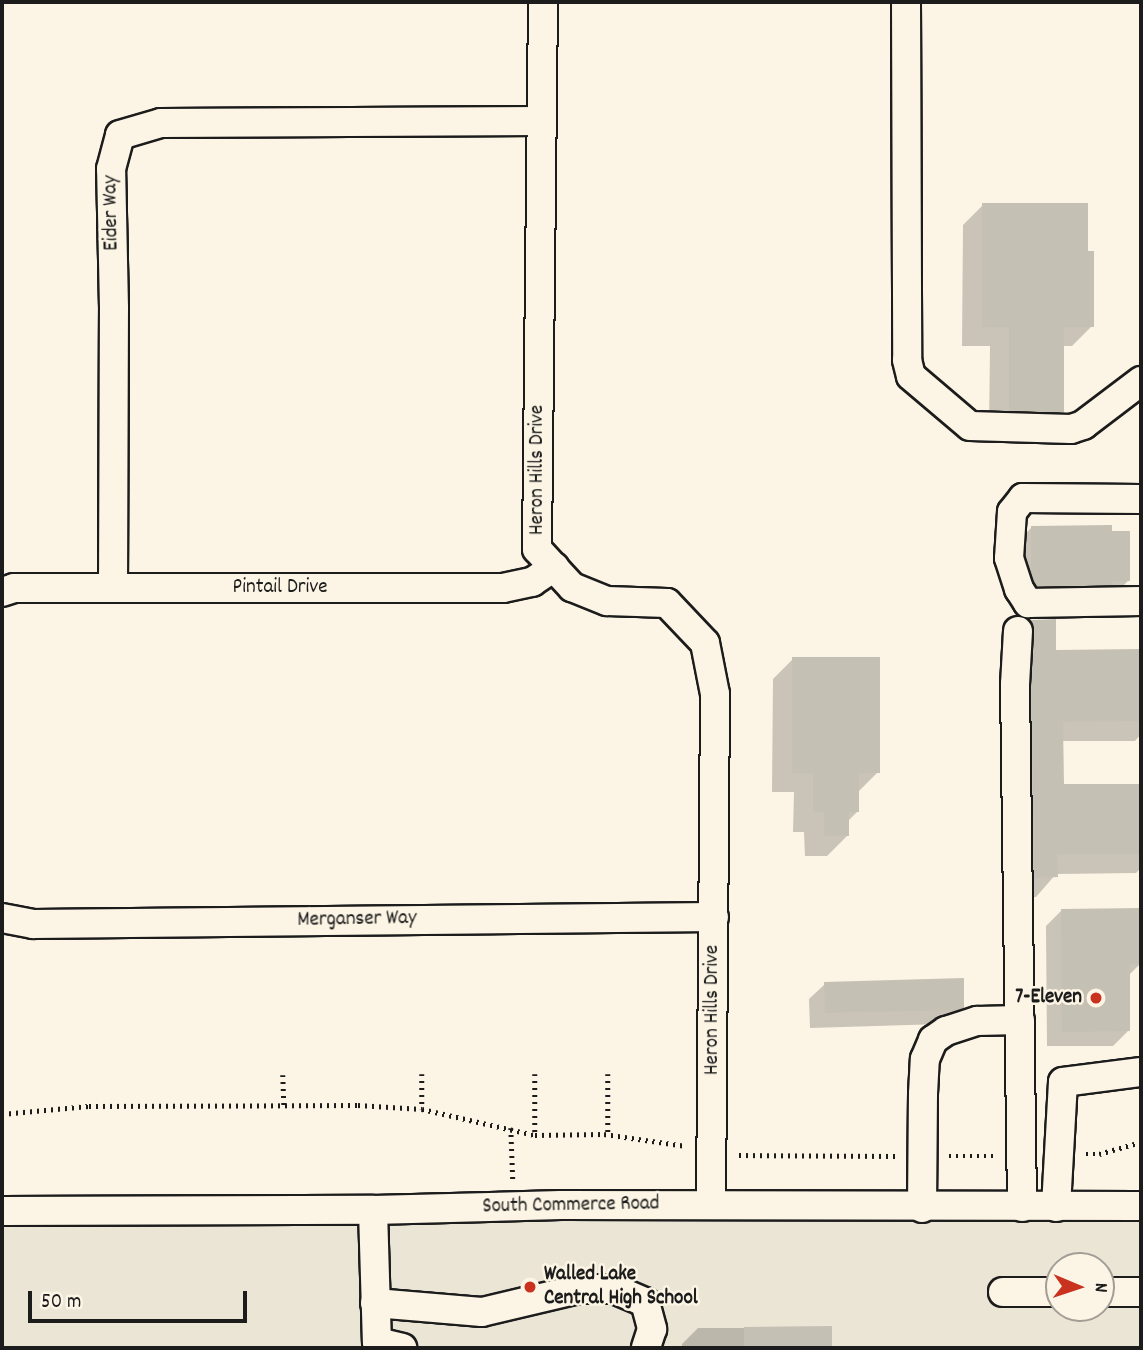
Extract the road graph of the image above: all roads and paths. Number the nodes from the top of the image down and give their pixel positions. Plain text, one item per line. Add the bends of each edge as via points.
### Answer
1 (543, 2) edge
2 (906, 2) edge
3 (540, 121) junction
4 (1141, 381) edge
5 (1141, 499) edge
6 (554, 567) junction
7 (113, 588) junction
8 (2, 592) edge
9 (1141, 601) edge
10 (1018, 631) dead end
11 (714, 917) junction
12 (2, 918) edge
13 (1020, 1020) junction
14 (1141, 1072) edge
15 (422, 1074) dead end
16 (535, 1074) dead end
17 (608, 1074) dead end
18 (283, 1075) dead end
19 (284, 1105) junction
20 (422, 1110) junction
21 (2, 1114) edge
22 (511, 1128) junction
23 (535, 1135) junction
24 (608, 1135) junction
25 (712, 1151) junction
26 (711, 1205) junction
27 (513, 1206) junction
28 (1141, 1206) edge
29 (1022, 1207) junction
30 (1056, 1207) junction
31 (922, 1208) junction
32 (373, 1210) junction
33 (2, 1211) edge
34 (1003, 1292) dead end
35 (1045, 1292) edge
36 (1115, 1292) edge
37 (1141, 1292) edge
38 (375, 1303) junction
39 (385, 1346) edge
40 (646, 1348) edge

1 - 3 street, Heron Hills Drive
2 - 4 street via 907,360 911,376 970,426 1071,429
3 - 6 street, Heron Hills Drive via 537,549
3 - 7 street, Eider Way via 161,123 120,135 111,169
5 - 9 street via 1023,498 1012,512 1009,558 1028,603
6 - 7 street, Pintail Drive via 532,582 503,589
6 - 11 street, Heron Hills Drive via 572,587 607,601 667,603 705,643 715,694
7 - 8 street, Pintail Drive via 14,588
10 - 13 street
11 - 12 street, Merganser Way via 33,924
11 - 25 street, Heron Hills Drive
13 - 29 street
13 - 31 street via 977,1021 933,1040 925,1059
14 - 30 street via 1063,1082
15 - 20 path
16 - 23 path
17 - 24 path
18 - 19 path
19 - 20 path
19 - 21 path via 89,1106
20 - 22 path
22 - 23 path
22 - 27 path
23 - 24 path
24 - 25 path
25 - 26 street, Heron Hills Drive
26 - 27 street, South Commerce Road
26 - 31 street, South Commerce Road
27 - 32 street, South Commerce Road
28 - 30 street, South Commerce Road
29 - 30 street, South Commerce Road
29 - 31 street, South Commerce Road
32 - 33 street, South Commerce Road
32 - 38 street
34 - 35 street
36 - 37 street
38 - 39 street
38 - 40 street via 482,1312 579,1289 614,1289 645,1302 652,1329

